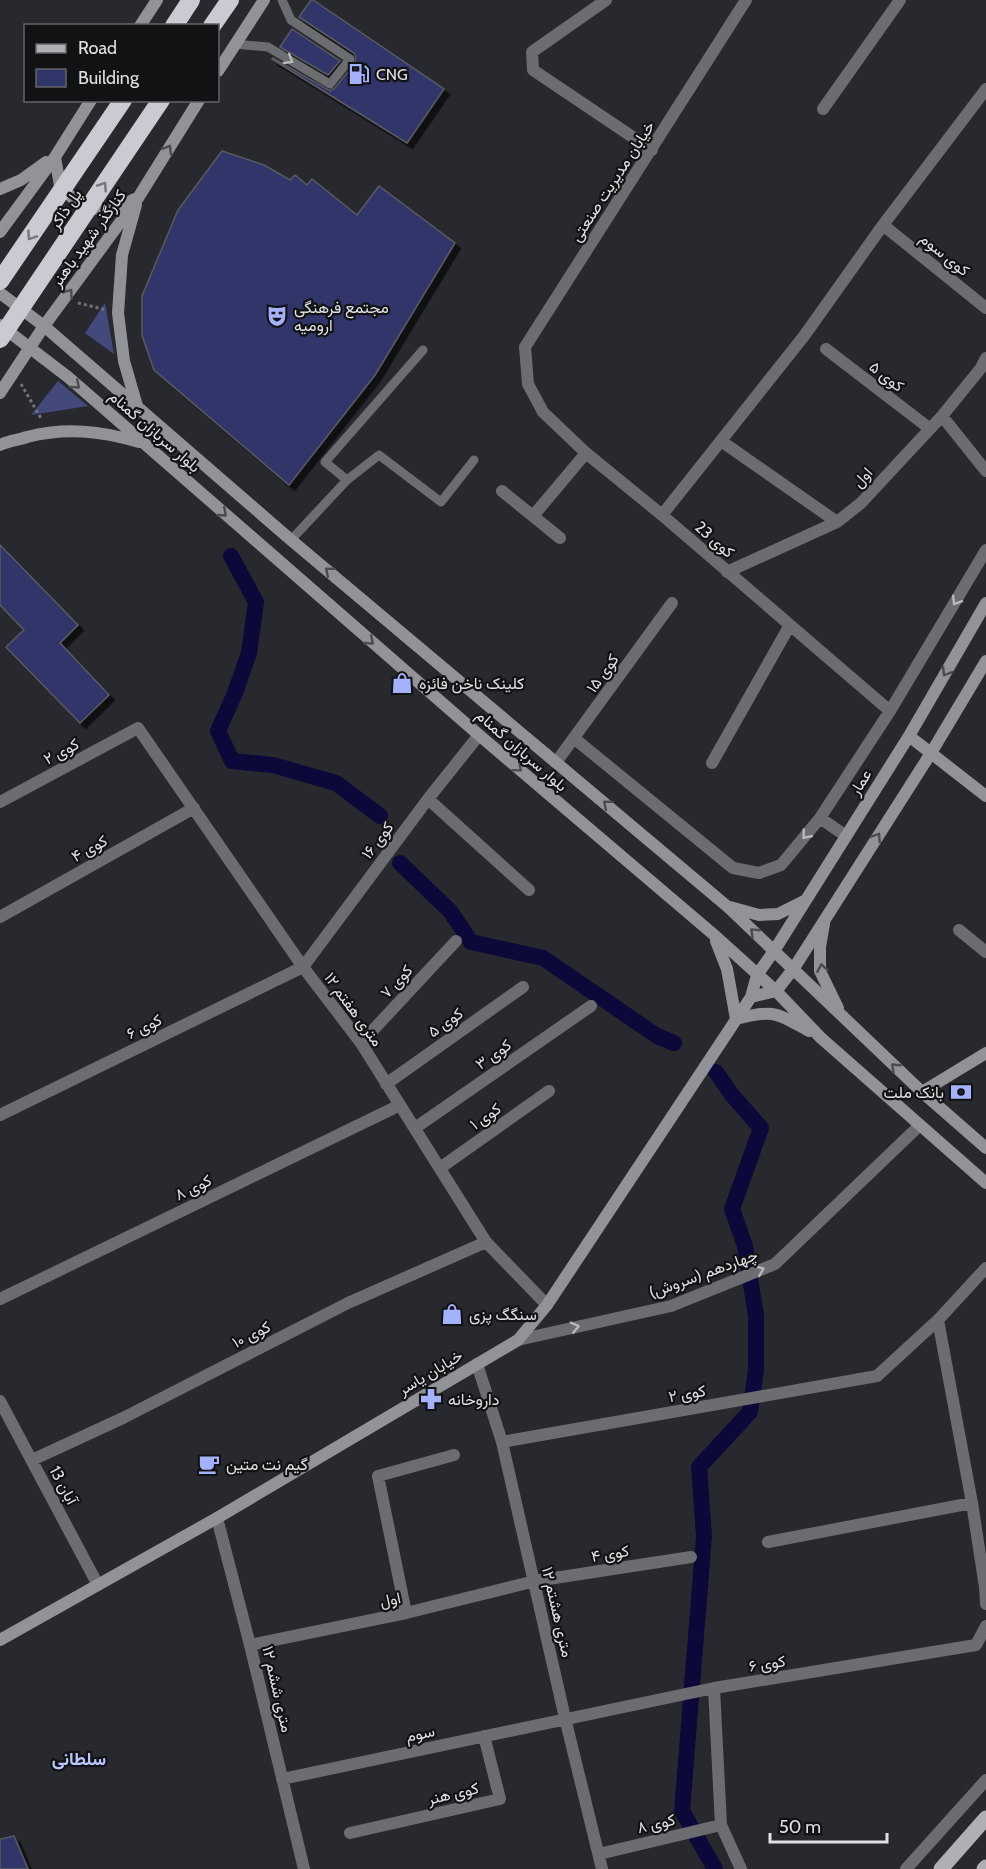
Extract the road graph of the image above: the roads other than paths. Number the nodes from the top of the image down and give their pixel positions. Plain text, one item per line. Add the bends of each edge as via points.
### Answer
1 (157, 0) edge
2 (191, 0) edge
3 (230, 0) edge
4 (264, 0) edge
5 (282, 0) edge
6 (606, 0) edge
7 (746, 0) edge
8 (900, 0) edge
9 (141, 24) edge
10 (175, 24) edge
11 (213, 24) edge
12 (234, 44) junction
13 (219, 69) edge
14 (986, 89) edge
15 (90, 102) edge
16 (122, 102) edge
17 (160, 102) edge
18 (198, 102) edge
19 (824, 109) dead end
20 (652, 150) junction
21 (55, 157) junction
22 (0, 189) edge
23 (138, 198) junction
24 (883, 225) junction
25 (0, 232) edge
26 (0, 281) edge
27 (0, 293) edge
28 (986, 308) edge
29 (0, 325) edge
30 (44, 326) junction
31 (0, 339) edge
32 (30, 348) junction
33 (826, 349) dead end
34 (423, 350) dead end
35 (986, 358) edge
36 (528, 384) joint
37 (0, 393) edge
38 (137, 407) junction
39 (942, 416) junction
40 (929, 428) junction
41 (721, 441) junction
42 (143, 443) junction
43 (0, 445) edge
44 (586, 453) junction
45 (474, 460) dead end
46 (986, 471) edge
47 (346, 480) junction
48 (502, 491) dead end
49 (662, 515) junction
50 (533, 516) junction
51 (837, 522) junction
52 (560, 538) dead end
53 (291, 540) junction
54 (986, 550) edge
55 (727, 572) junction
56 (672, 603) dead end
57 (986, 603) edge
58 (790, 625) junction
59 (986, 661) edge
60 (890, 711) junction
61 (138, 728) joint
62 (479, 735) junction
63 (909, 736) junction
64 (574, 739) junction
65 (931, 753) junction
66 (557, 761) junction
67 (712, 763) dead end
68 (986, 796) edge
69 (428, 799) junction
70 (0, 802) edge
71 (194, 808) junction
72 (820, 818) junction
73 (846, 836) junction
74 (529, 890) dead end
75 (805, 900) junction
76 (728, 907) junction
77 (826, 916) junction
78 (0, 917) edge
79 (959, 930) dead end
80 (713, 934) junction
81 (456, 941) dead end
82 (774, 951) junction
83 (986, 952) edge
84 (303, 967) junction
85 (794, 968) junction
86 (757, 975) junction
87 (523, 987) dead end
88 (776, 991) junction
89 (751, 997) junction
90 (591, 1006) dead end
91 (842, 1017) junction
92 (736, 1019) junction
93 (821, 1038) junction
94 (361, 1044) junction
95 (986, 1053) edge
96 (386, 1084) junction
97 (549, 1091) dead end
98 (922, 1092) junction
99 (400, 1105) junction
100 (0, 1115) edge
101 (919, 1125) junction
102 (415, 1128) junction
103 (986, 1148) edge
104 (440, 1168) junction
105 (986, 1182) edge
106 (486, 1242) junction
107 (986, 1268) edge
108 (0, 1299) edge
109 (547, 1305) junction
110 (938, 1320) junction
111 (518, 1340) junction
112 (477, 1364) junction
113 (2, 1409) edge
114 (502, 1442) junction
115 (454, 1455) dead end
116 (32, 1460) junction
117 (972, 1503) junction
118 (217, 1518) junction
119 (768, 1542) dead end
120 (691, 1557) dead end
121 (535, 1581) junction
122 (98, 1585) junction
123 (986, 1604) edge
124 (406, 1613) junction
125 (986, 1626) edge
126 (0, 1640) edge
127 (250, 1645) junction
128 (714, 1688) junction
129 (565, 1718) junction
130 (484, 1736) junction
131 (282, 1779) junction
132 (986, 1779) edge
133 (986, 1818) edge
134 (721, 1825) junction
135 (350, 1833) dead end
136 (599, 1854) junction
137 (304, 1869) edge
138 (602, 1869) edge
139 (741, 1869) edge
140 (906, 1869) edge
141 (941, 1869) edge

1 - 9 main road
2 - 10 highway
3 - 11 highway
4 - 12 main road
12 -> 5 lane via 268,47 330,84 350,59 291,20
6 - 20 street via 532,52 533,70
7 - 20 street, خیابان مدیریت صنعتی
8 - 19 street
12 - 13 main road
14 - 24 street
15 - 21 main road
16 -> 26 highway, پل ذاکر, bridge
31 -> 17 highway, پل ذاکر, bridge
23 -> 18 main road, کنارگذر شهید باهنر
20 - 36 street, خیابان مدیریت صنعتی via 525,347
21 - 22 main road
21 - 23 main road via 60,186 81,206 110,211
21 - 25 main road
30 -> 23 main road, کنارگذر شهید باهنر
23 - 38 main road via 122,255 118,313 124,361
24 - 28 street, کوی سوم
24 - 41 street via 804,336
27 - 30 main road, بلوار سربازان گمنام
29 - 32 main road, بلوار سربازان گمنام
30 - 32 main road, کنارگذر شهید باهنر
30 - 38 main road, بلوار سربازان گمنام
32 - 37 main road, کنارگذر شهید باهنر
32 -> 42 main road, بلوار سربازان گمنام
33 - 40 street, کوی ۵
34 - 47 lane via 326,462
35 - 39 street, اول
36 - 44 street, کوی 23 via 543,411
38 - 53 main road, بلوار سربازان گمنام
39 - 40 street, اول
39 - 46 street
40 - 51 street, اول via 861,503
41 - 49 street
41 - 51 street
42 - 43 main road via 81,430 50,432
42 -> 62 main road, بلوار سربازان گمنام
44 - 49 street, کوی 23
44 - 50 street
45 - 47 lane via 441,502 379,455
47 - 53 lane
48 - 50 street
49 - 55 street, کوی 23
50 - 52 street
51 - 55 street, اول
66 -> 53 main road, بلوار سربازان گمنام
54 -> 60 street
55 - 58 street, کوی 23
56 - 64 street, کوی ۱۵
57 -> 63 main road, عمار
58 - 60 street, کوی 23
58 - 67 street
59 - 65 main road
60 - 72 street
61 - 70 street, کوی ۲
61 - 71 street, ۱۲ متری هفتم
62 - 69 street, کوی ۱۶
62 -> 80 main road, بلوار سربازان گمنام
63 - 65 main road
63 - 73 main road, عمار
64 - 66 street, کوی ۱۵
72 -> 64 street via 781,865 759,873 733,868
65 - 68 main road
77 -> 65 main road
76 -> 66 main road, بلوار سربازان گمنام
69 - 74 street
69 - 84 street, کوی ۱۶
71 - 78 street, کوی ۴
71 - 84 street, ۱۲ متری هفتم
72 - 73 street
73 - 75 main road, عمار
75 - 76 main road via 778,914 759,915
75 - 82 main road, عمار
82 -> 76 main road, بلوار سربازان گمنام
77 - 85 main road
91 -> 77 main road via 820,971
79 - 83 street
80 - 86 main road, بلوار سربازان گمنام
80 - 92 main road via 726,963
81 - 94 street, کوی ۷
82 - 85 main road, بلوار سربازان گمنام
82 - 86 main road, عمار
84 - 94 street, ۱۲ متری هفتم
84 - 100 street, کوی ۶
85 - 88 main road
85 - 91 main road, بلوار سربازان گمنام
86 - 88 main road, بلوار سربازان گمنام
86 - 89 main road, خیابان یاسر
87 - 96 street, کوی ۵
88 - 89 main road
88 - 93 main road, بلوار سربازان گمنام
89 - 92 main road, خیابان یاسر
90 - 102 street, کوی ۳
98 -> 91 main road, بلوار سربازان گمنام
92 - 93 main road via 761,1013 778,1014
92 - 109 main road, خیابان یاسر
93 - 101 main road, بلوار سربازان گمنام
94 - 96 street, ۱۲ متری هفتم
95 - 98 main road
96 - 99 street, ۱۲ متری هفتم
97 - 104 street, کوی ۱
98 - 103 main road, بلوار سربازان گمنام
99 - 102 street, ۱۲ متری هفتم
99 - 108 street, کوی ۸
101 - 105 main road, بلوار سربازان گمنام
111 -> 101 street, چهاردهم (سروش) via 671,1306 775,1264
102 - 104 street, ۱۲ متری هفتم
104 - 106 street, ۱۲ متری هفتم
106 - 109 street, ۱۲ متری هفتم
106 - 116 street, کوی ۱۰ via 348,1303
107 - 110 street
109 - 111 main road, خیابان یاسر
110 - 114 street, کوی ۲ via 877,1376
110 - 117 street
111 - 112 main road, خیابان یاسر
112 - 114 street, ۱۲ متری هشتم
112 - 118 main road, خیابان یاسر
113 - 116 street, 13 آبان
114 - 121 street, ۱۲ متری هشتم
115 - 124 street via 378,1476
116 - 122 street, 13 آبان
117 - 119 street
117 - 123 street
118 - 122 main road, خیابان یاسر
118 - 127 street, ۱۲ متری ششم
120 - 121 street, کوی ۴
121 - 124 street, اول
121 - 129 street, ۱۲ متری هشتم
122 - 126 main road, خیابان یاسر
124 - 127 street, اول
125 - 128 street, کوی ۶ via 976,1645
127 - 131 street, ۱۲ متری ششم
128 - 129 street, کوی ۶
128 - 134 street
129 - 130 street, سوم
129 - 136 street, ۱۲ متری هشتم
130 - 131 street, سوم
130 - 135 street, کوی هنر via 500,1799
131 - 137 street, ۱۲ متری ششم
132 - 140 street
133 - 141 main road
134 - 136 street, کوی ۸
134 - 139 street
136 - 138 street, ۱۲ متری هشتم

